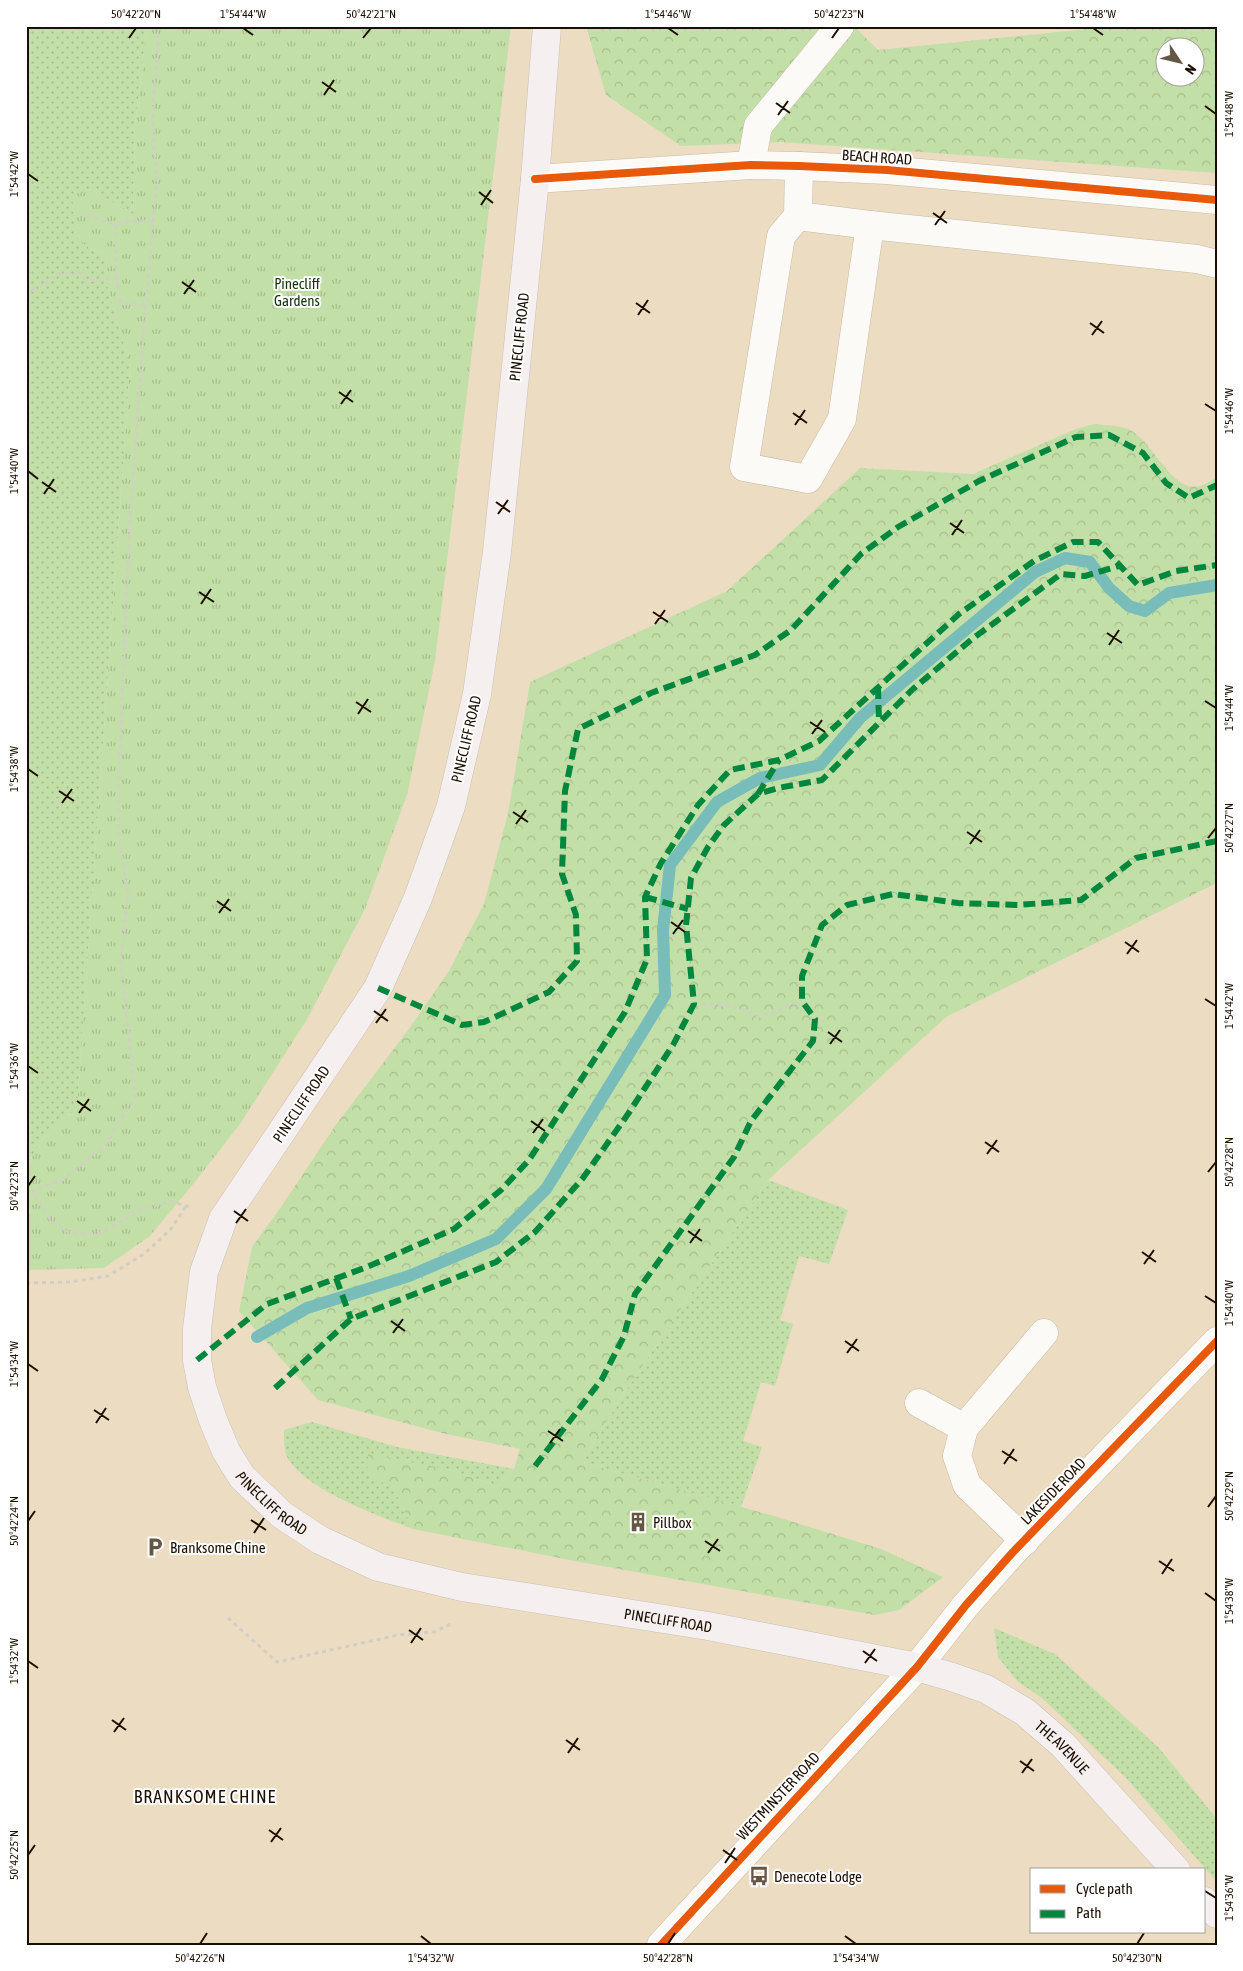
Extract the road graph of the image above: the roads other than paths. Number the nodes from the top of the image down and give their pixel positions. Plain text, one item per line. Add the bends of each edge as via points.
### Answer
1 (547, 26) edge
2 (840, 26) edge
3 (751, 165) junction
4 (799, 166) junction
5 (535, 179) junction
6 (1217, 200) edge
7 (798, 216) junction
8 (870, 225) junction
9 (1217, 264) edge
10 (1044, 1333) dead end
11 (1217, 1341) edge
12 (919, 1402) dead end
13 (964, 1428) junction
14 (1025, 1541) junction
15 (917, 1667) junction
16 (1174, 1868) edge
17 (1206, 1903) edge
18 (1217, 1914) edge
19 (661, 1945) edge

1 - 5 main road, PINECLIFF ROAD
2 - 3 street via 758,126
3 - 4 street, BEACH ROAD
3 - 5 street, BEACH ROAD
4 - 6 street, BEACH ROAD via 887,170
4 - 7 street
5 - 15 main road, PINECLIFF ROAD via 497,552 477,694 451,806 418,898 378,988 223,1219 204,1272 197,1329 197,1360 202,1387 223,1443 242,1477 282,1515 320,1540 378,1567 462,1587 708,1626
7 - 8 street
7 - 8 street via 781,236 744,467 808,478 842,419
8 - 9 street via 1197,258
10 - 13 street
11 - 14 street, LAKESIDE ROAD
12 - 13 street
13 - 14 street via 957,1456 967,1485
14 - 15 street, LAKESIDE ROAD via 966,1605
15 - 16 main road, THE AVENUE via 986,1689 1025,1712 1063,1745
15 - 19 street, WESTMINSTER ROAD
17 - 18 main road

